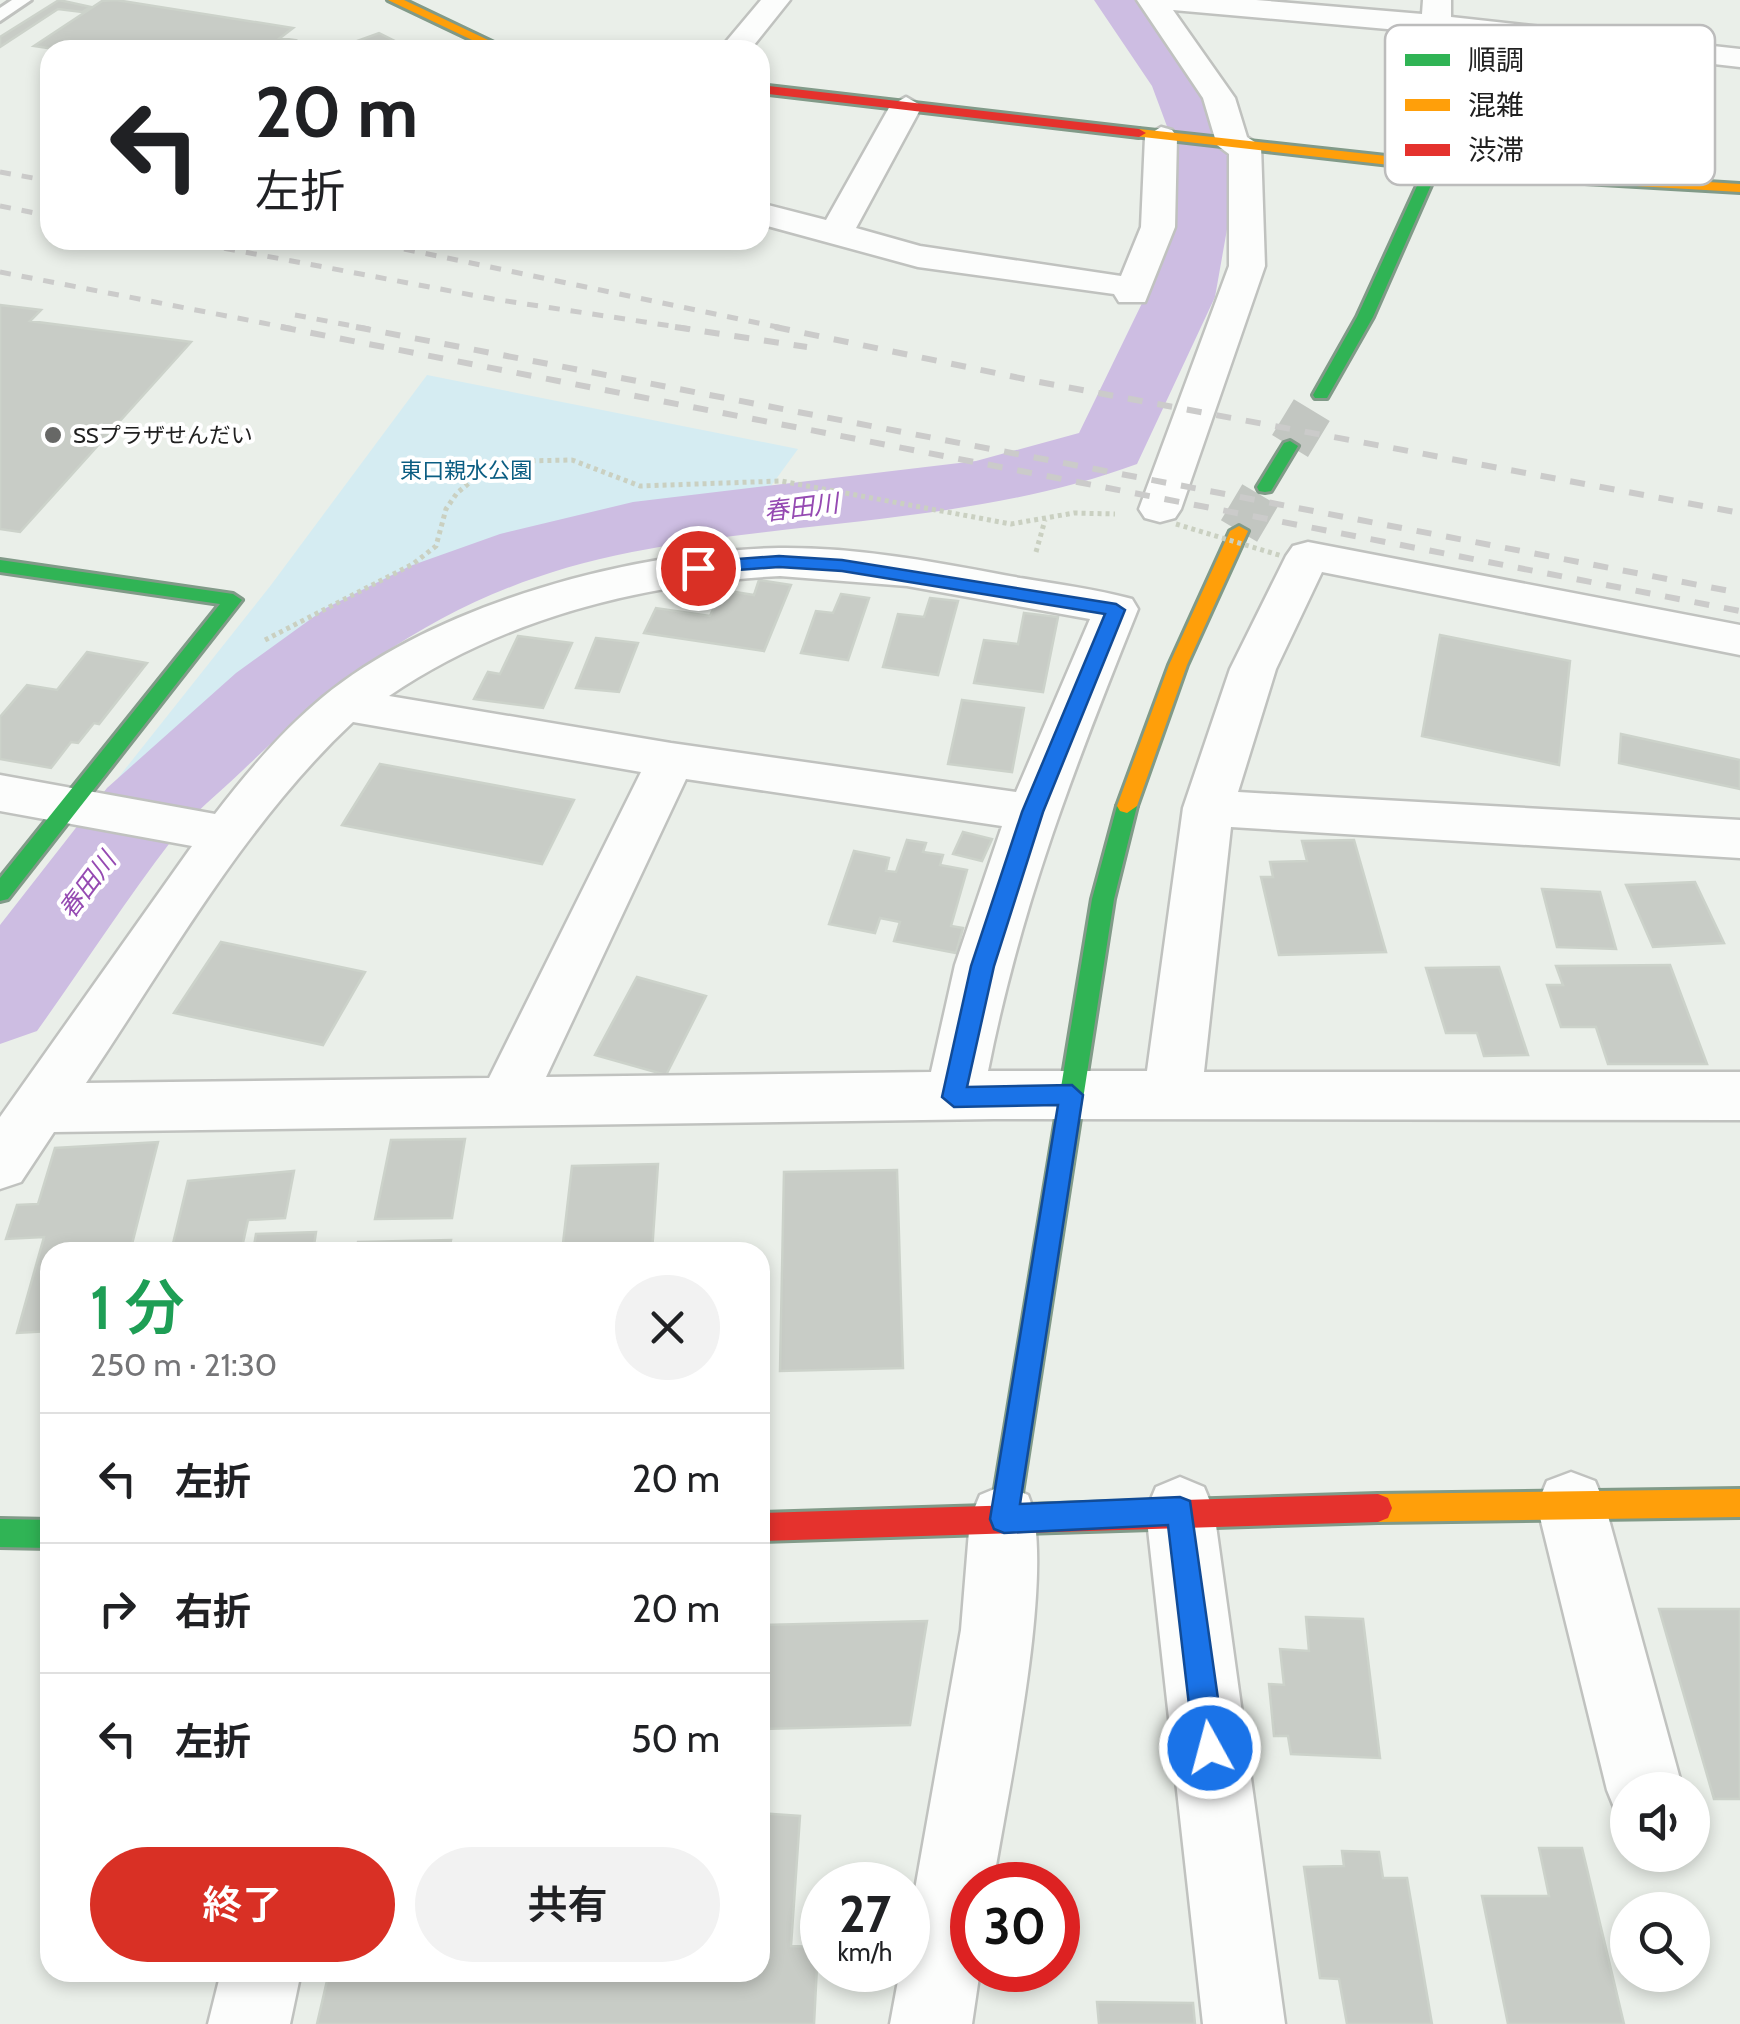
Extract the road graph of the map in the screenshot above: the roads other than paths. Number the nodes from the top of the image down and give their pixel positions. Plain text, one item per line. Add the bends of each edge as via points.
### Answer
1 (23, 0) edge
2 (394, 0) edge
3 (776, 0) edge
4 (1153, 0) edge
5 (1437, 12) edge
6 (0, 16) edge
7 (1523, 25) edge
8 (481, 40) edge
9 (742, 40) edge
10 (1715, 54) edge
11 (1740, 58) edge
12 (770, 91) edge
13 (906, 106) junction
14 (1167, 137) junction
15 (1234, 145) junction
16 (1385, 162) edge
17 (1424, 185) edge
18 (1622, 185) edge
19 (1740, 188) edge
20 (770, 217) edge
21 (834, 236) junction
22 (1321, 395) tunnel mouth
23 (1290, 446) tunnel mouth
24 (1264, 487) tunnel mouth
25 (1168, 517) road end
26 (1239, 530) tunnel mouth
27 (0, 566) edge
28 (1740, 640) edge
29 (346, 705) junction
30 (672, 760) junction
31 (0, 793) edge
32 (87, 807) junction
33 (1208, 808) junction
34 (1032, 812) junction
35 (227, 834) junction
36 (1740, 839) edge
37 (0, 893) edge
38 (1173, 1094) junction
39 (1072, 1095) junction
40 (1740, 1096) edge
41 (954, 1097) junction
42 (506, 1102) junction
43 (38, 1108) junction
44 (0, 1164) edge
45 (1740, 1503) edge
46 (1571, 1505) junction
47 (1180, 1511) junction
48 (1004, 1519) junction
49 (770, 1527) edge
50 (0, 1533) edge
51 (40, 1534) edge
52 (1640, 1772) edge
53 (259, 1982) edge
54 (249, 2024) edge
55 (930, 2024) edge
56 (1244, 2024) edge

1 - 6 lane
2 - 8 street
3 - 9 street
4 - 5 street
4 - 15 street via 1219,98
5 - 7 street
10 - 11 street
12 - 13 street
13 - 14 street
13 - 21 street
14 - 15 street
14 - 21 street via 1158,227 1121,289
15 - 16 street
15 - 25 street via 1247,266
17 - 22 street
18 - 19 street
20 - 21 street
23 - 24 street
26 - 39 street via 1184,644 1123,808
27 - 32 street via 233,600
28 - 33 street via 1308,556 1253,669
29 - 30 street
29 - 34 street via 422,654 498,620 597,589 698,568 842,566 1116,610
29 - 35 street via 299,745
30 - 34 street
30 - 42 street
31 - 32 street
32 - 35 street
32 - 37 street
33 - 36 street
33 - 38 street
34 - 41 street via 982,966
35 - 43 street
38 - 39 street
38 - 40 street
39 - 41 street
39 - 48 street
41 - 42 street
42 - 43 street
43 - 44 street
45 - 46 street
46 - 47 street
46 - 52 street
47 - 48 street
47 - 56 street
48 - 49 street
48 - 55 street via 996,1630
50 - 51 street
53 - 54 street

